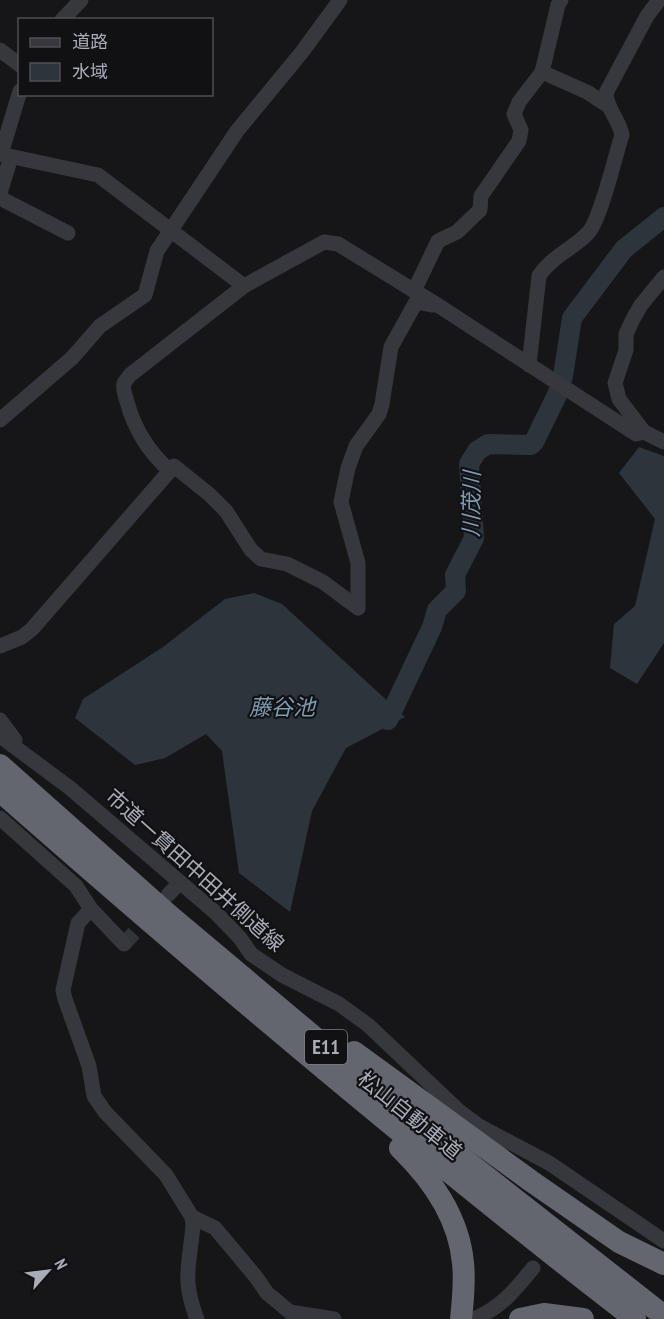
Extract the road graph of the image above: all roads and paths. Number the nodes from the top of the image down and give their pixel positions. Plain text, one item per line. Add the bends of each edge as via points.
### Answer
1 (81, 0) edge
2 (340, 0) edge
3 (561, 0) edge
4 (658, 0) edge
5 (64, 18) edge
6 (0, 50) edge
7 (18, 64) edge
8 (542, 72) junction
9 (19, 96) edge
10 (607, 105) junction
11 (4, 155) edge
12 (0, 195) edge
13 (172, 230) junction
14 (68, 232) dead end
15 (664, 277) edge
16 (244, 286) junction
17 (414, 291) junction
18 (439, 306) junction
19 (529, 364) junction
20 (0, 420) edge
21 (644, 432) junction
22 (664, 442) edge
23 (170, 471) junction
24 (0, 646) edge
25 (0, 720) edge
26 (0, 736) edge
27 (30, 759) junction
28 (0, 765) edge
29 (0, 791) edge
30 (0, 818) edge
31 (180, 882) junction
32 (169, 905) junction
33 (91, 909) junction
34 (124, 944) dead end
35 (180, 949) junction
36 (598, 1196) junction
37 (586, 1209) dead end
38 (192, 1217) junction
39 (664, 1241) edge
40 (664, 1264) edge
41 (533, 1268) dead end
42 (664, 1316) edge
43 (197, 1319) edge
44 (334, 1319) edge
45 (461, 1319) edge
46 (474, 1319) edge
47 (520, 1319) edge
48 (583, 1319) edge
49 (635, 1319) edge

1 - 5 street
2 - 13 street via 237,130
3 - 8 street
4 - 10 street via 606,93
6 - 7 street
8 - 10 street
8 - 17 street via 519,102 514,114 521,130 519,141 481,196 480,210 457,232 438,241
9 - 11 street
10 - 19 street via 622,135 590,231 545,266 539,276
11 - 12 street
11 - 13 street via 98,175
12 - 14 street
13 - 16 street
13 - 20 street via 157,251 145,295 100,326 72,358
15 - 21 street via 641,305 626,334 626,350 615,383 619,399
16 - 17 street via 324,242 338,244
16 - 23 street via 124,383 136,429
17 - 18 street
18 - 19 street
18 - 23 street via 416,302 390,347 379,414 356,446 348,468 341,502 358,563 358,608 322,582 287,564 261,559 210,495 174,466
19 - 21 street via 636,434
21 - 22 street
23 - 24 street via 32,629
25 - 27 street
26 - 27 street, 市道一貫田中田井側道線
27 - 31 street, 市道一貫田中田井側道線
28 - 32 highway, 松山自動車道 / E11
29 - 35 highway, 松山自動車道 / E11
30 - 33 street via 76,886
31 - 32 street
31 - 36 street, 市道一貫田中田井側道線 via 216,913 251,954 358,1018 459,1111
32 - 40 highway via 531,1181 619,1242
32 - 42 highway, 松山自動車道 / E11 via 395,1105
33 - 34 street
33 - 38 street via 78,923 63,990 94,1096 166,1175
35 - 45 highway via 391,1139 434,1186 453,1226 463,1263
35 - 49 highway, 松山自動車道 / E11 via 422,1150
36 - 37 street
36 - 39 street, 市道一貫田中田井側道線
38 - 43 street via 186,1273
38 - 44 street via 215,1228 267,1293 290,1312
41 - 46 street via 507,1299
47 - 48 highway via 544,1314

